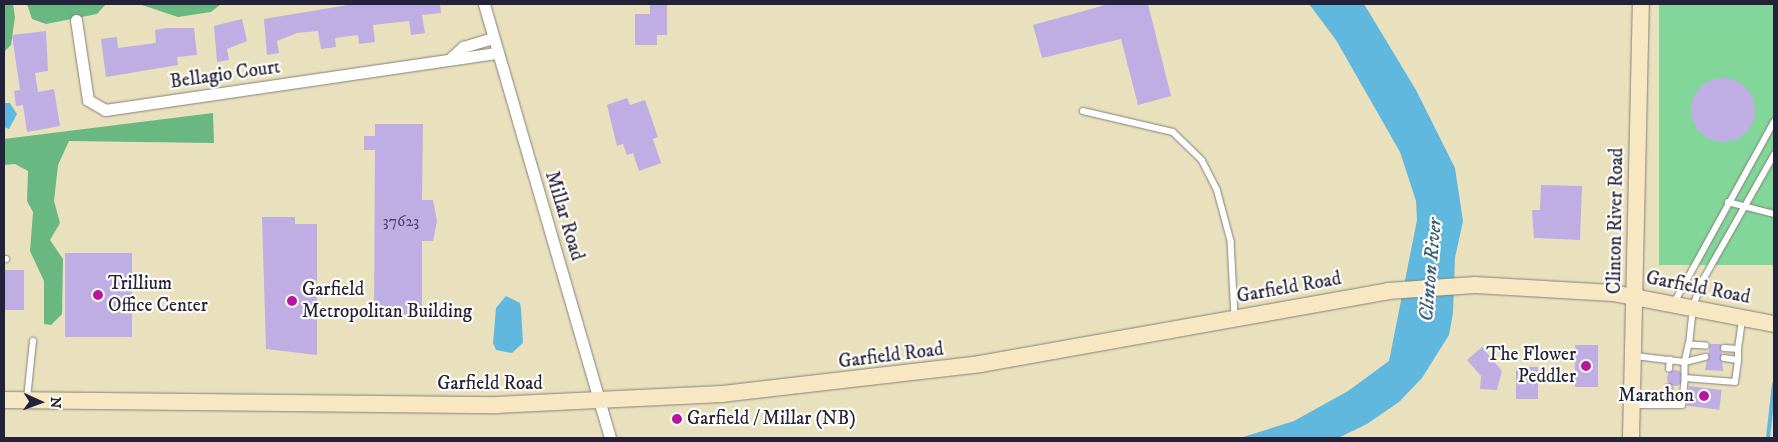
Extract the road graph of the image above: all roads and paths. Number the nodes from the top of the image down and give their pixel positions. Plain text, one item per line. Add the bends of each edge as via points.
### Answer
1 (484, 4) edge
2 (1641, 4) edge
3 (76, 20) dead end
4 (493, 38) junction
5 (496, 53) junction
6 (450, 59) junction
7 (1083, 111) dead end
8 (1774, 122) edge
9 (1774, 155) edge
10 (1728, 202) junction
11 (1744, 206) junction
12 (1774, 214) edge
13 (1634, 296) junction
14 (1674, 302) junction
15 (1693, 306) junction
16 (1743, 317) junction
17 (1236, 318) junction
18 (1774, 324) edge
19 (33, 341) dead end
20 (1689, 345) junction
21 (1706, 346) dead end
22 (1724, 348) dead end
23 (1738, 349) junction
24 (1633, 356) junction
25 (1705, 357) dead end
26 (1724, 358) dead end
27 (1670, 360) junction
28 (1738, 360) junction
29 (1685, 362) junction
30 (1670, 369) dead end
31 (1685, 378) junction
32 (1669, 388) dead end
33 (4, 400) edge
34 (27, 401) junction
35 (602, 403) junction
36 (1632, 405) junction
37 (1669, 405) junction
38 (610, 438) edge
39 (1631, 438) edge

1 - 4 street, Millar Road
2 - 13 main road, Clinton River Road
3 - 6 street, Bellagio Court via 88,100 105,110
4 - 5 street, Millar Road
4 - 6 street, Bellagio Court via 468,45
5 - 6 street, Bellagio Court
5 - 35 street, Millar Road
7 - 17 lane via 1173,132 1202,160 1216,189 1231,241
8 - 10 lane
9 - 11 lane
10 - 11 lane
10 - 14 lane
11 - 12 lane
11 - 15 lane
13 - 14 main road, Garfield Road
13 - 17 main road, Garfield Road via 1475,285 1388,291
13 - 24 main road, Clinton River Road
14 - 15 main road, Garfield Road
15 - 16 main road, Garfield Road
15 - 20 lane
16 - 18 main road, Garfield Road
16 - 23 lane
17 - 35 main road, Garfield Road via 913,374
19 - 34 lane
20 - 21 lane
20 - 29 lane
22 - 23 lane
23 - 28 lane
24 - 27 lane
24 - 36 main road, Clinton River Road
25 - 29 lane
26 - 28 lane
27 - 29 lane
27 - 30 lane
28 - 31 lane via 1735,382
29 - 31 lane
31 - 37 lane via 1682,405
32 - 37 lane
33 - 34 main road, Garfield Road
34 - 35 main road, Garfield Road
35 - 38 street, Millar Road
36 - 37 lane
36 - 39 main road, Clinton River Road

